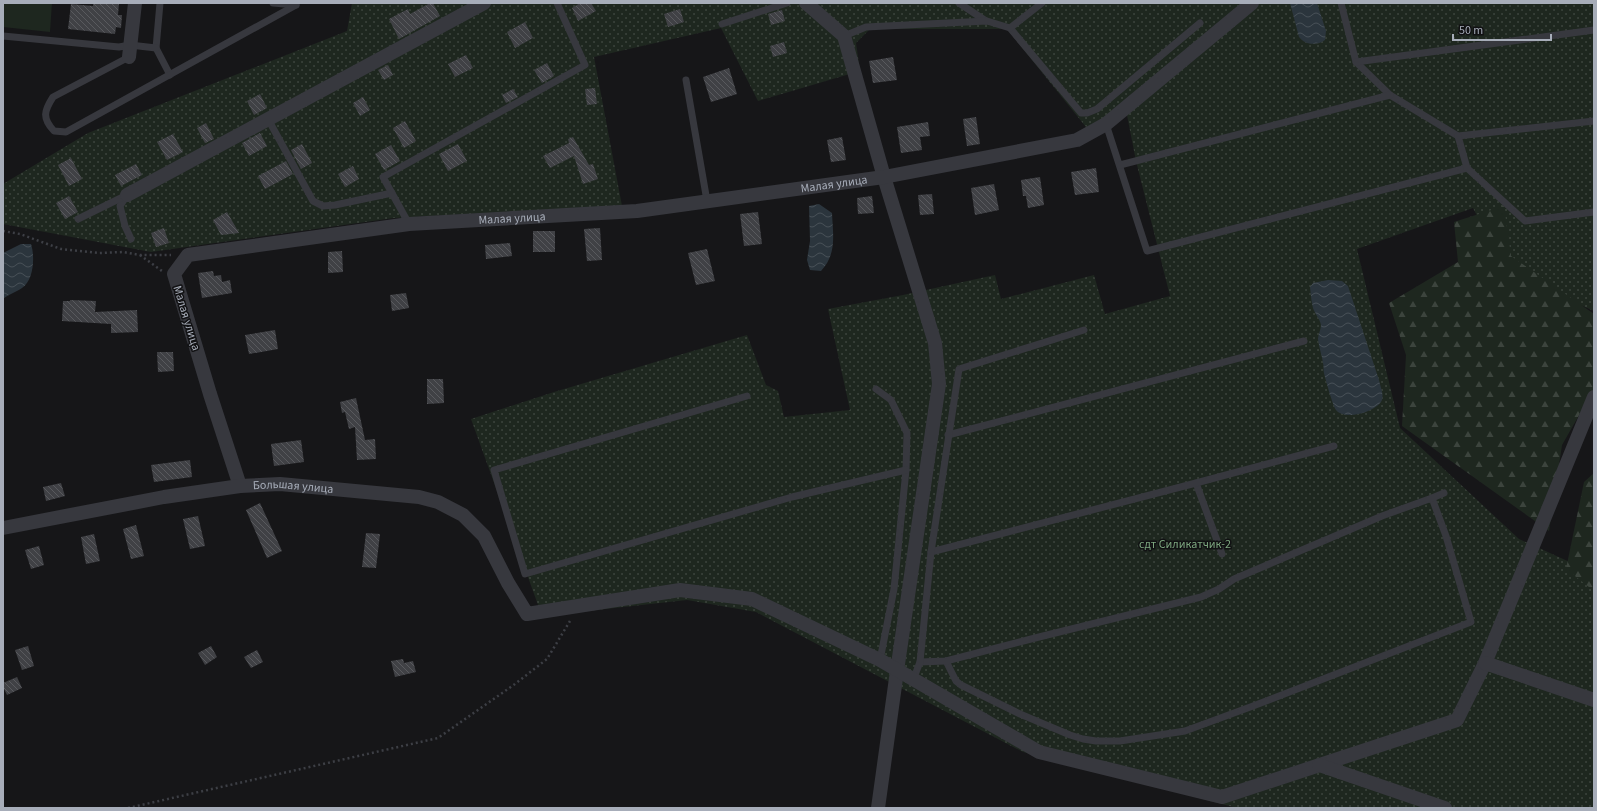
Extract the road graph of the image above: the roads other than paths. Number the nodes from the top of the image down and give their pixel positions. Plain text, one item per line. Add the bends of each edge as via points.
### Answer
1 (135, 3) edge
2 (160, 3) edge
3 (273, 3) edge
4 (484, 3) edge
5 (557, 3) edge
6 (787, 3) edge
7 (806, 3) edge
8 (959, 3) edge
9 (1042, 3) edge
10 (1252, 3) edge
11 (1341, 3) edge
12 (986, 21) junction
13 (1200, 23) dead end
14 (722, 24) dead end
15 (1010, 28) junction
16 (1594, 30) edge
17 (3, 36) edge
18 (844, 36) junction
19 (156, 48) junction
20 (130, 51) junction
21 (1356, 62) junction
22 (170, 75) junction
23 (686, 80) dead end
24 (1390, 95) junction
25 (268, 119) junction
26 (1594, 121) edge
27 (1106, 124) junction
28 (1458, 136) junction
29 (1120, 166) junction
30 (1467, 168) junction
31 (884, 177) junction
32 (392, 193) junction
33 (127, 195) junction
34 (707, 201) junction
35 (1594, 212) edge
36 (78, 219) dead end
37 (409, 224) junction
38 (131, 239) dead end
39 (1084, 330) dead end
40 (1304, 341) dead end
41 (876, 389) dead end
42 (747, 396) dead end
43 (1594, 397) edge
44 (948, 435) junction
45 (1334, 446) dead end
46 (906, 470) junction
47 (1196, 484) junction
48 (240, 486) junction
49 (1444, 493) dead end
50 (1432, 498) junction
51 (3, 528) edge
52 (932, 552) junction
53 (1222, 554) dead end
54 (880, 660) junction
55 (946, 661) junction
56 (920, 662) junction
57 (1485, 663) junction
58 (897, 671) junction
59 (913, 680) junction
60 (1594, 700) edge
61 (1319, 765) junction
62 (878, 808) edge
63 (1445, 808) edge

1 - 20 street
2 - 19 lane
3 - 22 lane via 296,5
4 - 25 street
5 - 32 lane via 585,65 383,177
6 - 14 lane
7 - 18 street
8 - 12 lane
9 - 15 lane
10 - 27 street, Малая улица
11 - 21 lane
12 - 15 lane
12 - 18 lane via 866,27
13 - 15 lane via 1097,109 1087,113 1081,113
16 - 21 lane
17 - 20 lane via 119,47
18 - 31 street
19 - 20 lane
19 - 22 lane
20 - 22 lane via 53,97 45,115 47,124 54,131 66,132
21 - 24 lane
23 - 34 lane
24 - 28 lane
24 - 29 lane
25 - 32 lane via 314,201 323,206 335,205
25 - 33 street
26 - 28 lane
27 - 29 lane
27 - 31 street, Малая улица via 1077,140
28 - 30 lane
29 - 30 lane via 1147,251
30 - 35 lane via 1524,221
31 - 34 street, Малая улица
31 - 58 street via 935,343 939,384
32 - 37 lane
33 - 36 lane
33 - 38 lane via 120,206
34 - 37 street, Малая улица via 637,210
37 - 48 street, Малая улица via 188,255 174,274
39 - 44 lane via 959,369
40 - 44 lane
41 - 46 lane via 891,400 907,433
42 - 46 lane via 494,470 525,574 792,497
43 - 57 street
44 - 52 lane
45 - 47 lane
46 - 54 lane via 894,589
47 - 52 lane
47 - 53 lane
48 - 51 street, Большая улица
48 - 54 street, Большая улица via 280,484 419,497 438,502 464,515 484,536 527,614 680,590 752,599
49 - 50 lane
50 - 55 lane via 1234,579 1201,597
50 - 55 lane via 1471,622 1185,731 1120,741 1083,739 1020,714 961,685 956,681
52 - 56 lane
54 - 58 street
55 - 56 lane
56 - 59 lane
57 - 60 street
57 - 61 street via 1457,720
58 - 59 street
58 - 62 street
59 - 61 street via 1039,752 1222,797
61 - 63 street

